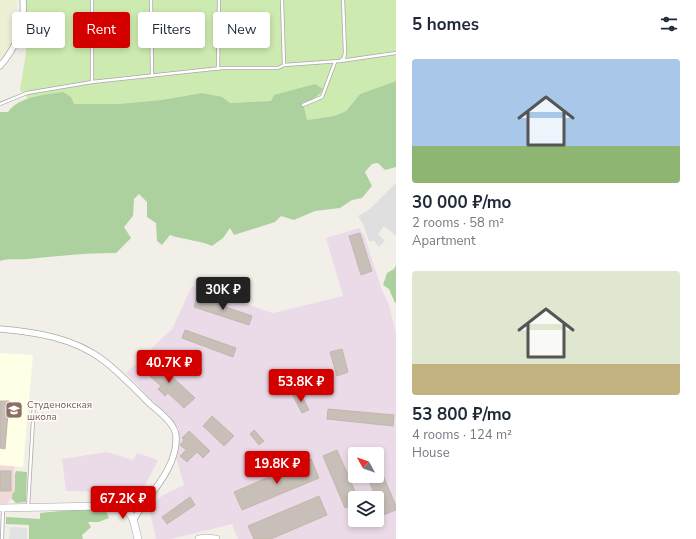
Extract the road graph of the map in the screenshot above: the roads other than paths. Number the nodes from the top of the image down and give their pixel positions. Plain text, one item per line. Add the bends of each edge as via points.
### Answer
1 (23, 0) edge
2 (92, 0) edge
3 (151, 0) edge
4 (219, 0) edge
5 (282, 0) edge
6 (343, 0) edge
7 (396, 53) edge
8 (340, 61) junction
9 (335, 62) junction
10 (284, 65) junction
11 (0, 66) edge
12 (217, 69) junction
13 (152, 75) junction
14 (92, 82) junction
15 (0, 104) edge
16 (303, 105) dead end
17 (0, 328) edge
18 (34, 403) dead end
19 (2, 508) edge
20 (28, 508) junction
21 (134, 519) junction
22 (2, 539) edge
23 (138, 539) edge
24 (199, 539) edge
25 (216, 539) edge

1 - 11 street via 20,35 15,48
2 - 14 lane
3 - 13 lane
4 - 12 lane
5 - 10 lane
6 - 8 lane via 345,52 344,58
7 - 8 lane
8 - 9 lane
9 - 10 lane
9 - 16 lane via 322,97
10 - 12 lane via 273,68
12 - 13 lane
13 - 14 lane
14 - 15 lane via 27,93
17 - 21 street via 53,337 88,351 114,370 171,424 176,438 170,466
18 - 20 lane
19 - 20 street
19 - 22 lane
20 - 21 street via 102,506 130,512
21 - 23 street
24 - 25 street

